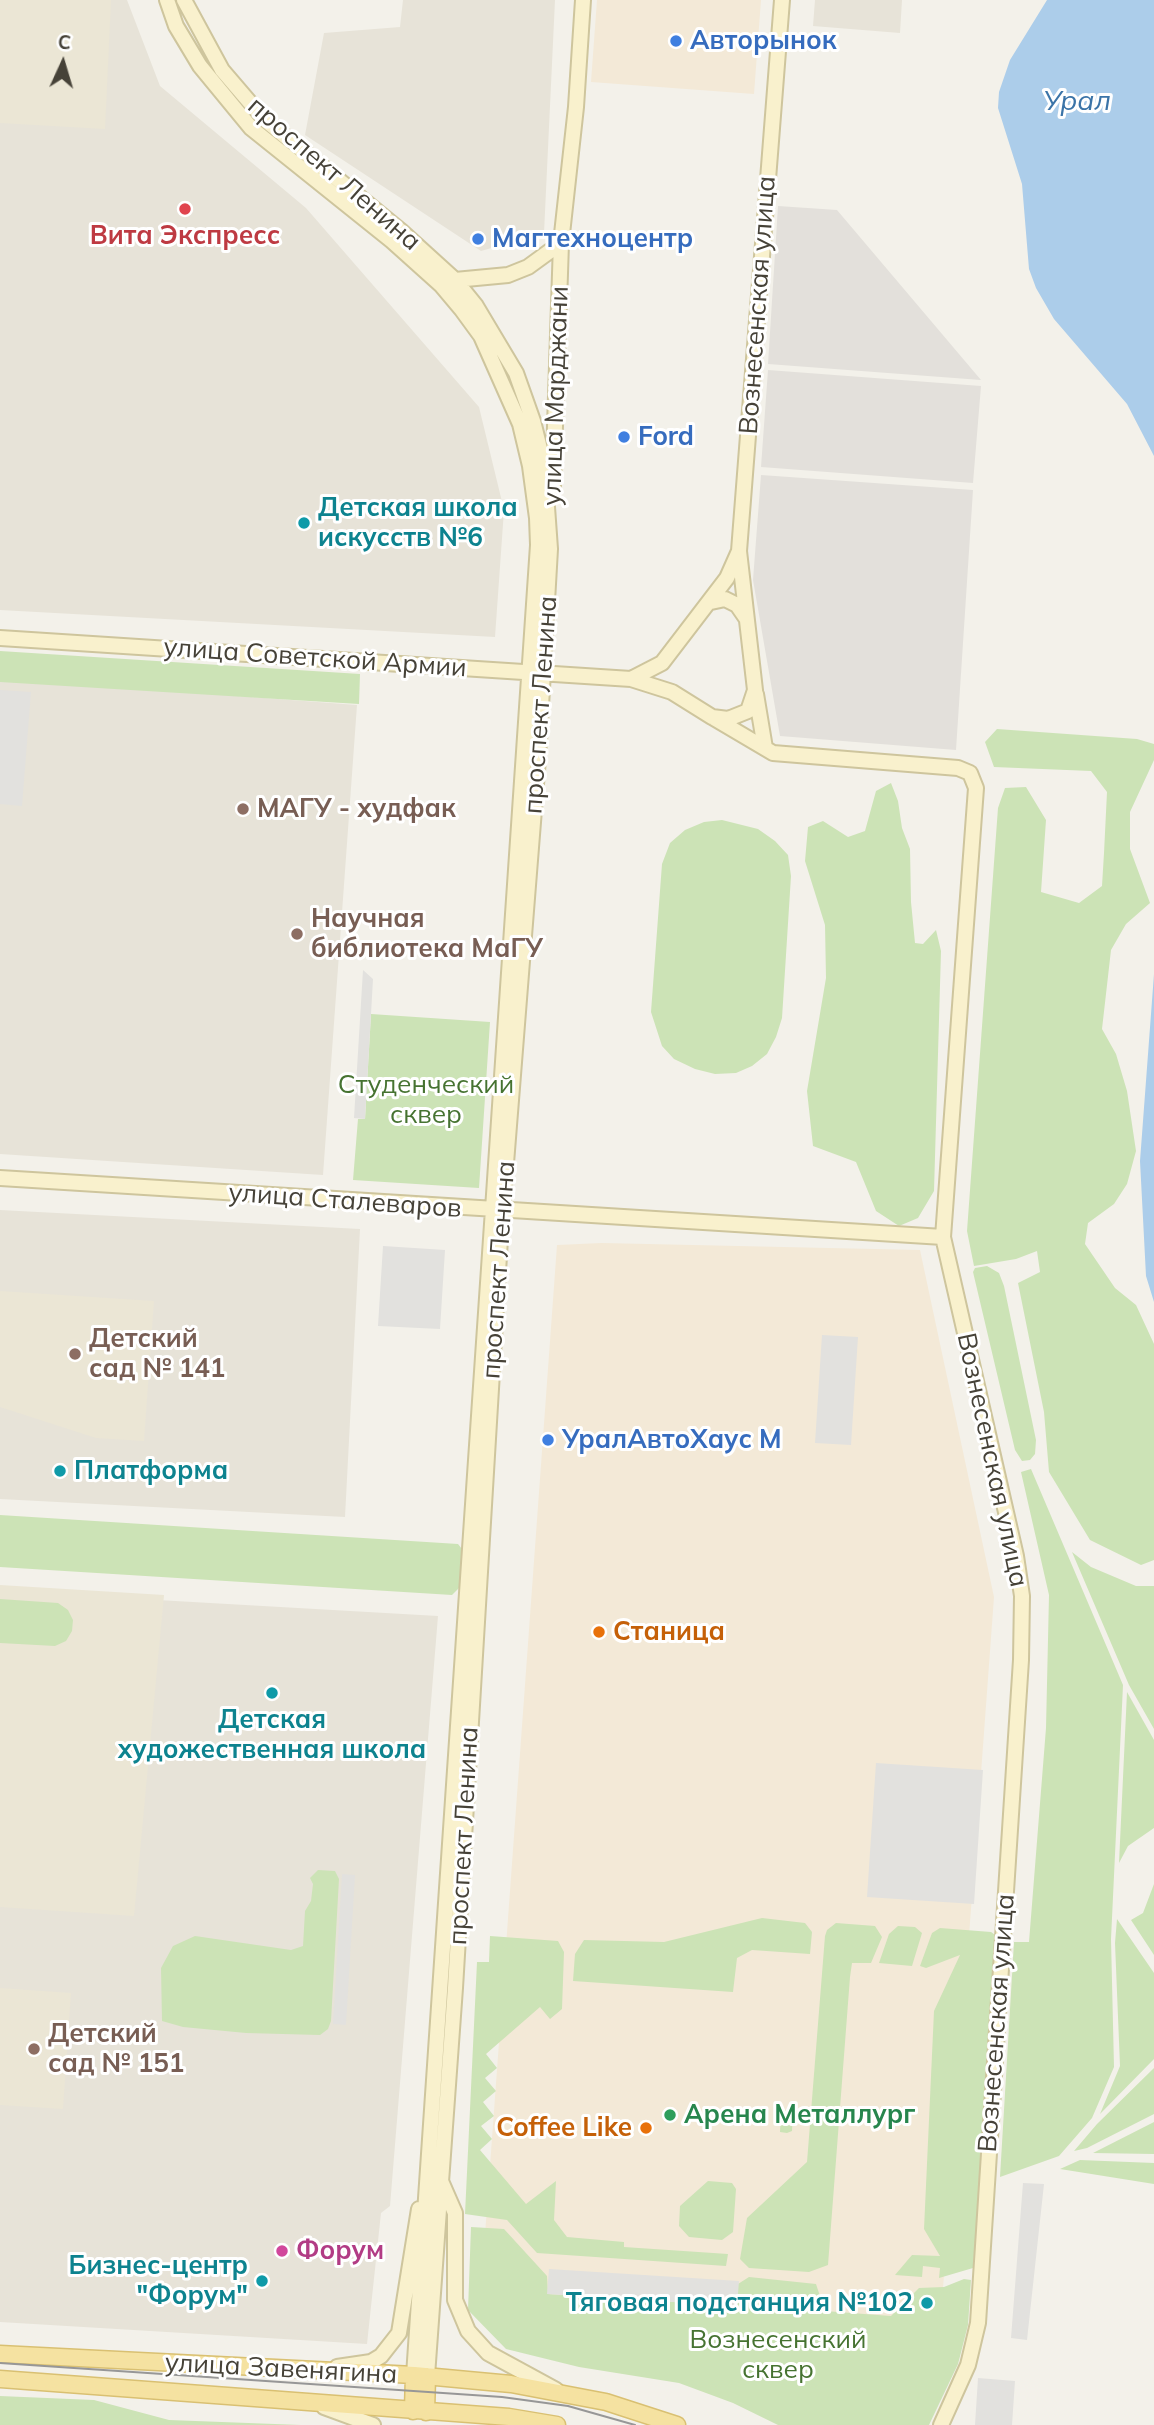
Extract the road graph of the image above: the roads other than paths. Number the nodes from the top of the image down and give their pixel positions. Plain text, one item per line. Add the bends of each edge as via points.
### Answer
1 (167, 0) edge
2 (184, 0) edge
3 (583, 0) edge
4 (782, 0) edge
5 (561, 243) junction
6 (455, 280) junction
7 (550, 549) junction
8 (739, 551) junction
9 (711, 602) junction
10 (747, 620) junction
11 (0, 638) edge
12 (662, 663) junction
13 (536, 673) junction
14 (631, 679) junction
15 (755, 690) junction
16 (671, 692) junction
17 (712, 717) junction
18 (769, 750) junction
19 (0, 1178) edge
20 (497, 1211) junction
21 (943, 1237) junction
22 (434, 2178) junction
23 (0, 2354) edge
24 (316, 2370) junction
25 (421, 2375) junction
26 (0, 2379) edge
27 (560, 2392) junction
28 (313, 2403) junction
29 (509, 2417) junction
30 (419, 2418) edge
31 (373, 2425) edge
32 (472, 2425) edge
33 (556, 2425) edge
34 (677, 2425) edge
35 (941, 2425) edge

1 - 13 main road, проспект Ленина via 176,26 200,65 251,128 393,241 441,285 481,337 520,424 530,466 538,545
2 - 6 main road, проспект Ленина via 222,70 264,120
3 - 5 main road, улица Марджани
4 - 8 main road, Вознесенская улица
5 - 6 main road, улица Марджани via 508,275
5 - 7 main road, улица Марджани
6 - 7 main road, проспект Ленина via 492,330 525,398 544,465
7 - 13 main road, проспект Ленина
8 - 9 main road, Вознесенская улица
8 - 10 main road
9 - 10 main road via 725,599 737,605
9 - 12 main road
10 - 15 main road
11 - 13 main road, улица Советской Армии
12 - 14 main road
12 - 16 main road via 664,684
13 - 14 main road, улица Советской Армии
13 - 20 main road, проспект Ленина
14 - 16 main road, улица Советской Армии
15 - 17 main road via 748,711 738,718
15 - 18 main road
16 - 17 main road
17 - 18 main road
18 - 21 main road, Вознесенская улица via 958,768 974,778
19 - 20 main road, улица Сталеваров
20 - 21 main road, улица Сталеваров
20 - 22 main road, проспект Ленина
21 - 35 main road, Вознесенская улица via 1016,1556 1022,1609 978,2323 968,2365
22 - 24 main road, проспект Ленина via 413,2231 399,2333 371,2362
22 - 25 main road, проспект Ленина
22 - 27 main road, улица Завенягина via 455,2213 455,2301 468,2331 488,2353
23 - 24 main road, улица Завенягина
24 - 25 main road, улица Завенягина
25 - 27 main road, улица Завенягина
25 - 30 main road, проспект Ленина
26 - 28 main road, улица Завенягина
27 - 34 main road, улица Завенягина
28 - 30 main road, улица Завенягина
28 - 31 main road, улица Завенягина
29 - 30 main road, улица Завенягина
29 - 32 main road
29 - 33 main road, улица Завенягина

